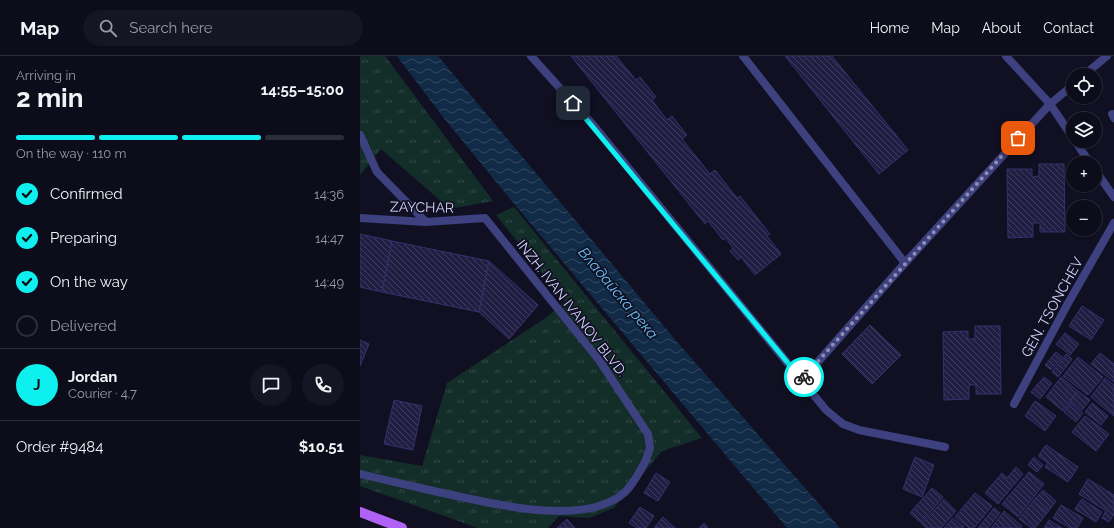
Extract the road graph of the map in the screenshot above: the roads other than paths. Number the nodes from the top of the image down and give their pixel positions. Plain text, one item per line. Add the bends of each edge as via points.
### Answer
1 (531, 56) edge
2 (743, 56) edge
3 (1006, 56) edge
4 (1107, 56) edge
5 (1092, 68) edge
6 (1066, 91) edge
7 (1050, 104) junction
8 (1066, 128) edge
9 (360, 135) edge
10 (1102, 180) edge
11 (1114, 197) edge
12 (360, 218) edge
13 (485, 218) joint
14 (426, 222) junction
15 (1114, 223) edge
16 (905, 263) junction
17 (802, 380) junction
18 (1014, 404) dead end
19 (945, 447) dead end
20 (360, 474) edge
21 (360, 512) edge
22 (402, 528) edge

1 - 17 street via 594,126
2 - 16 street
3 - 7 street
4 - 5 street
6 - 7 street
7 - 8 street
7 - 16 street
9 - 14 street via 377,172
10 - 11 street
12 - 14 street, ZAYCHAR
13 - 14 street, ZAYCHAR
13 - 20 street, INZH. IVAN IVANOV BLVD. via 599,360 636,415 648,434 650,448 646,460 624,493 610,501 573,510 528,509
15 - 18 street, GEN. TSONCHEV
16 - 17 street
17 - 19 street via 826,410 843,424 859,430
21 - 22 main road

